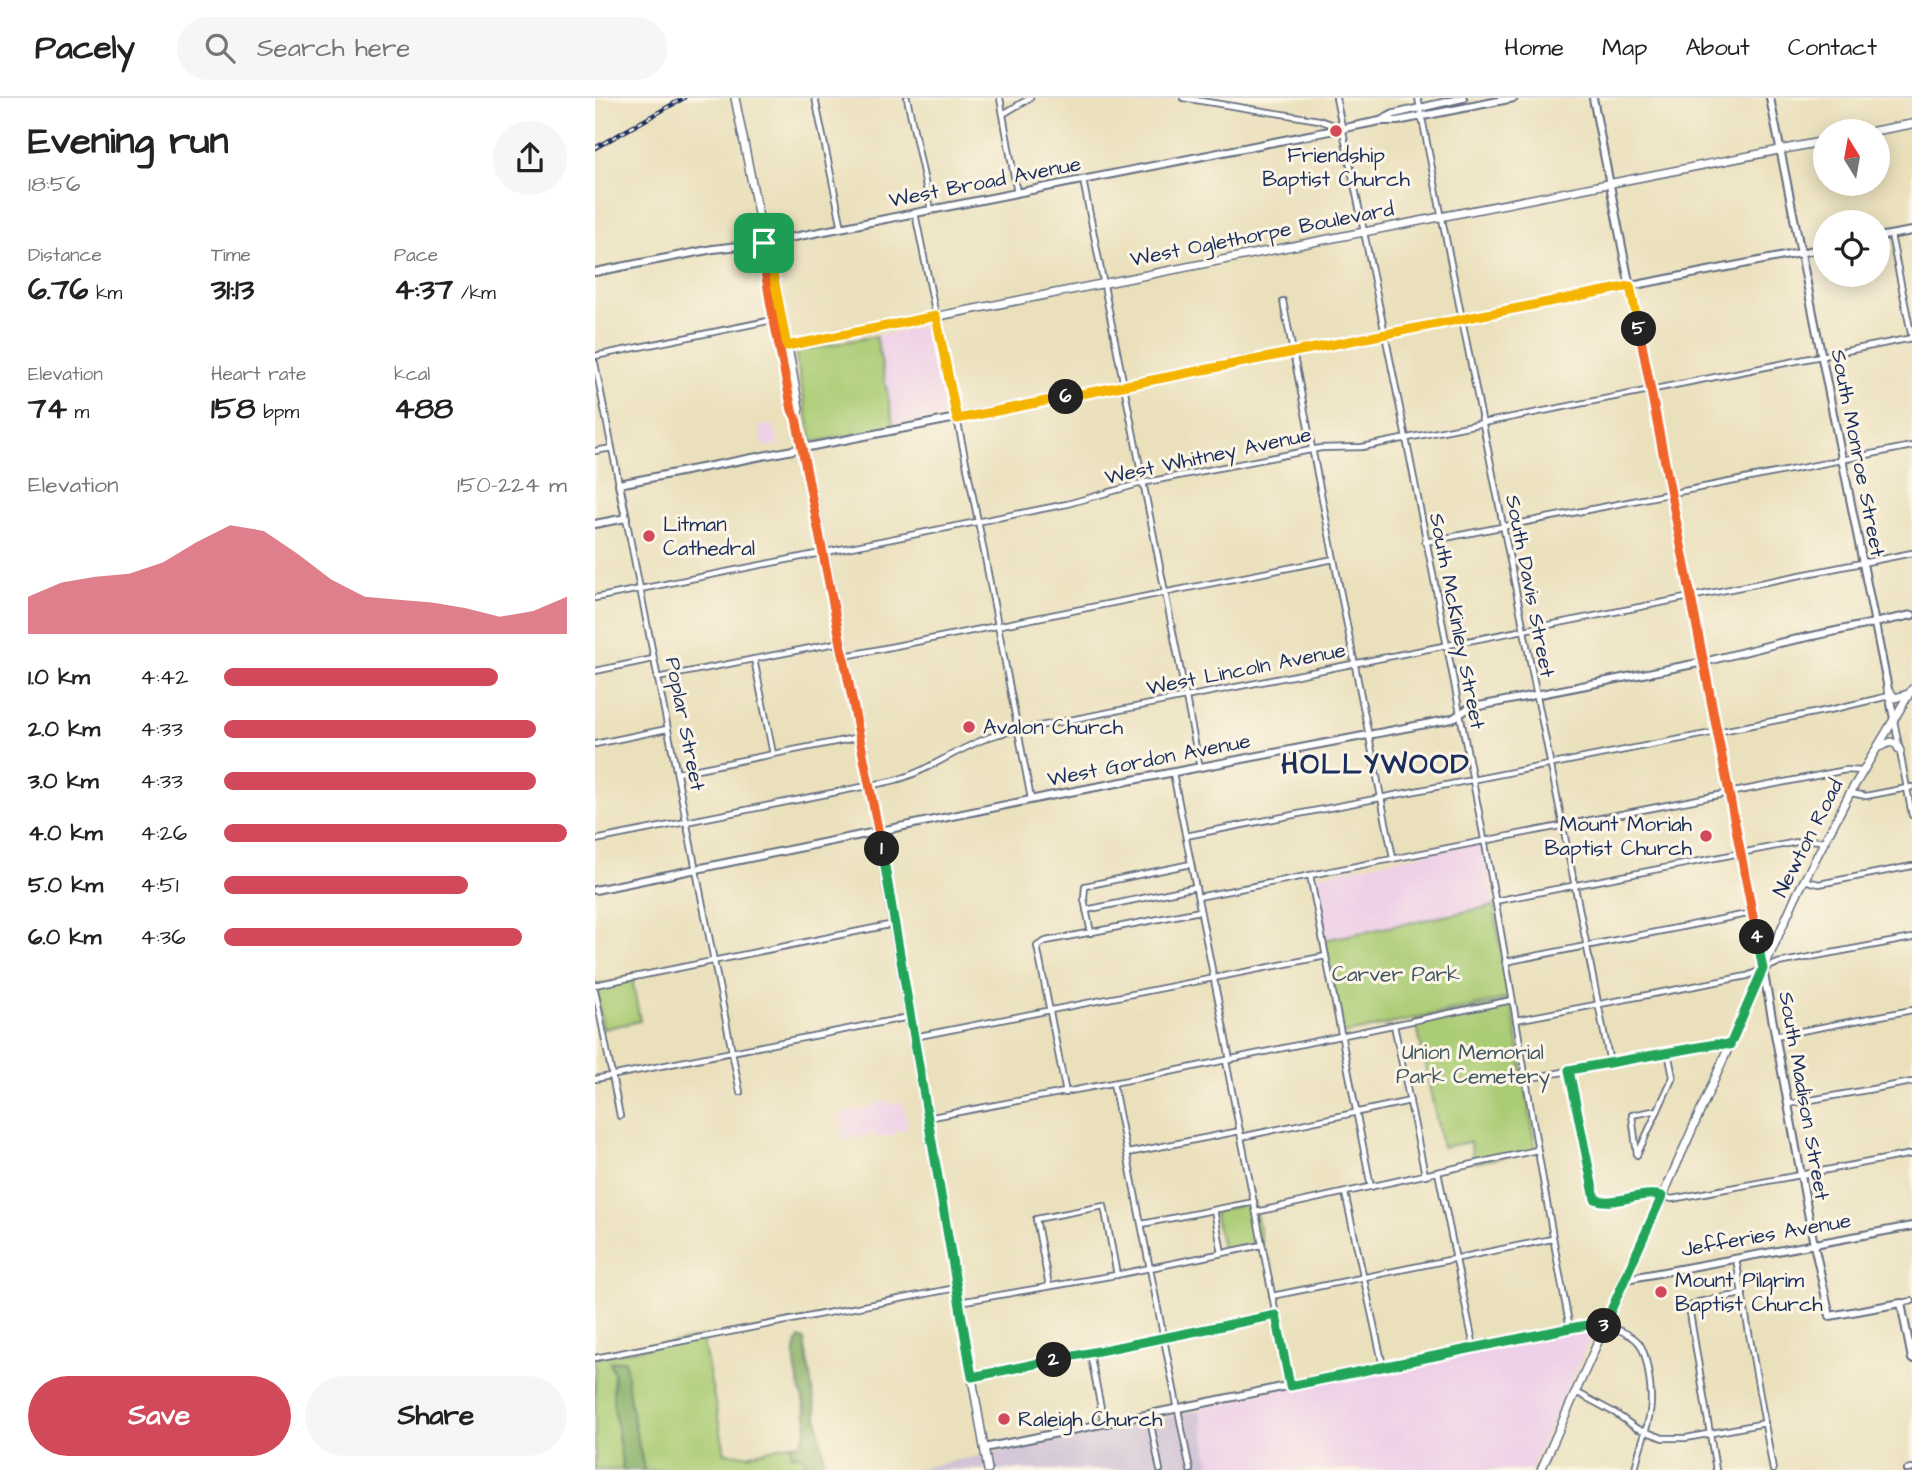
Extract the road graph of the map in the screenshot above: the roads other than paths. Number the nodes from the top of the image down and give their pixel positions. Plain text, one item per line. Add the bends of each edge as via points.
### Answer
1 (735, 98) edge
2 (815, 98) edge
3 (907, 98) edge
4 (1000, 98) edge
5 (1030, 98) edge
6 (1183, 98) edge
7 (1336, 98) edge
8 (1418, 98) edge
9 (1463, 98) edge
10 (1514, 98) edge
11 (1593, 98) edge
12 (1770, 98) edge
13 (1421, 112) junction
14 (1003, 114) junction
15 (1319, 120) junction
16 (1912, 124) edge
17 (1343, 128) junction
18 (1890, 128) edge
19 (1324, 132) junction
20 (1813, 143) edge
21 (1780, 150) junction
22 (1083, 180) junction
23 (1610, 183) junction
24 (1017, 193) junction
25 (931, 210) junction
26 (915, 213) junction
27 (1442, 216) junction
28 (842, 228) junction
29 (1365, 231) junction
30 (1912, 231) edge
31 (1891, 235) joint
32 (764, 243) junction
33 (1813, 250) edge
34 (1800, 253) junction
35 (595, 272) edge
36 (1103, 283) junction
37 (1630, 286) junction
38 (1283, 301) dead end
39 (936, 316) junction
40 (1461, 319) junction
41 (773, 320) junction
42 (1385, 334) junction
43 (776, 335) junction
44 (1912, 338) edge
45 (787, 346) junction
46 (1293, 353) junction
47 (595, 356) edge
48 (1821, 356) junction
49 (782, 361) junction
50 (595, 363) edge
51 (1123, 386) junction
52 (1651, 389) junction
53 (796, 418) junction
54 (957, 419) junction
55 (1482, 422) junction
56 (1405, 438) junction
57 (1912, 446) edge
58 (612, 448) junction
59 (803, 449) junction
60 (1313, 449) junction
61 (595, 451) edge
62 (1842, 460) junction
63 (1142, 483) junction
64 (619, 484) junction
65 (1671, 493) junction
66 (626, 518) junction
67 (978, 522) junction
68 (595, 524) edge
69 (1502, 527) junction
70 (1425, 542) junction
71 (824, 553) junction
72 (1912, 554) edge
73 (1334, 559) junction
74 (1862, 563) junction
75 (640, 589) junction
76 (1164, 594) junction
77 (1692, 597) junction
78 (595, 598) edge
79 (1912, 615) edge
80 (1874, 623) junction
81 (998, 626) junction
82 (1523, 630) junction
83 (842, 642) junction
84 (1445, 646) junction
85 (845, 656) junction
86 (653, 659) junction
87 (754, 659) junction
88 (1704, 662) junction
89 (1355, 663) junction
90 (595, 671) edge
91 (657, 678) junction
92 (1911, 692) edge
93 (1888, 693) junction
94 (1535, 696) junction
95 (1185, 697) junction
96 (1459, 713) junction
97 (1894, 719) junction
98 (667, 729) junction
99 (1017, 730) junction
100 (1717, 732) junction
101 (1369, 735) junction
102 (861, 737) junction
103 (595, 744) edge
104 (1876, 750) junction
105 (1900, 751) junction
106 (773, 754) junction
107 (1550, 765) junction
108 (1200, 768) junction
109 (1863, 771) junction
110 (677, 773) junction
111 (1173, 773) junction
112 (1472, 780) junction
113 (870, 785) junction
114 (1910, 787) edge
115 (1728, 793) junction
116 (1850, 793) junction
117 (1381, 798) junction
118 (1031, 800) junction
119 (1912, 815) edge
120 (687, 821) junction
121 (1562, 825) junction
122 (879, 833) junction
123 (1186, 836) junction
124 (595, 839) edge
125 (1484, 840) junction
126 (1824, 841) junction
127 (1740, 852) junction
128 (1393, 858) junction
129 (1191, 864) junction
130 (1912, 866) edge
131 (697, 870) junction
132 (1310, 875) junction
133 (1804, 880) junction
134 (1574, 885) junction
135 (1196, 887) junction
136 (595, 890) edge
137 (1198, 898) junction
138 (1495, 901) junction
139 (1086, 910) junction
140 (1200, 911) junction
141 (1752, 913) junction
142 (894, 924) junction
143 (1091, 933) junction
144 (1912, 938) edge
145 (1585, 946) junction
146 (1326, 956) junction
147 (714, 961) junction
148 (1505, 962) junction
149 (1763, 969) junction
150 (1213, 978) junction
151 (595, 985) edge
152 (595, 990) edge
153 (1512, 1000) junction
154 (1597, 1004) junction
155 (1050, 1010) junction
156 (1912, 1010) edge
157 (910, 1017) junction
158 (1515, 1020) junction
159 (1394, 1025) junction
160 (1342, 1036) junction
161 (1775, 1036) junction
162 (913, 1037) junction
163 (1730, 1045) junction
164 (732, 1051) junction
165 (1668, 1052) junction
166 (1228, 1060) junction
167 (1610, 1063) junction
168 (1569, 1070) junction
169 (612, 1075) junction
170 (595, 1079) edge
171 (1525, 1079) junction
172 (1912, 1082) edge
173 (1113, 1083) junction
174 (740, 1092) dead end
175 (1066, 1093) junction
176 (1410, 1101) junction
177 (1788, 1104) junction
178 (1658, 1110) junction
179 (1356, 1113) junction
180 (620, 1116) dead end
181 (927, 1118) junction
182 (1241, 1134) junction
183 (1537, 1150) junction
184 (1128, 1153) junction
185 (1912, 1154) edge
186 (1438, 1172) junction
187 (1425, 1175) junction
188 (1801, 1175) junction
189 (1371, 1187) junction
190 (1345, 1193) junction
191 (1662, 1196) junction
192 (1254, 1202) junction
193 (1214, 1210) junction
194 (1256, 1212) junction
195 (1142, 1224) junction
196 (1912, 1226) edge
197 (1552, 1239) junction
198 (1262, 1245) junction
199 (1814, 1245) junction
200 (1222, 1253) junction
201 (1456, 1259) junction
202 (1736, 1259) junction
203 (1149, 1268) junction
204 (1117, 1275) junction
205 (1364, 1278) junction
206 (1626, 1279) junction
207 (1049, 1286) junction
208 (957, 1288) junction
209 (1743, 1294) junction
210 (1272, 1296) junction
211 (959, 1301) junction
212 (1912, 1301) edge
213 (1901, 1303) junction
214 (1276, 1315) junction
215 (1605, 1326) junction
216 (1570, 1328) junction
217 (1163, 1338) junction
218 (1474, 1348) junction
219 (1090, 1353) junction
220 (595, 1358) edge
221 (1912, 1358) edge
222 (1384, 1367) junction
223 (972, 1377) junction
224 (1290, 1386) junction
225 (1576, 1392) junction
226 (1178, 1409) junction
227 (1149, 1415) junction
228 (1104, 1423) junction
229 (1765, 1423) junction
230 (1644, 1432) junction
231 (1710, 1432) junction
232 (984, 1448) junction
233 (988, 1470) edge
234 (1160, 1470) edge
235 (1189, 1470) edge
236 (1541, 1470) edge
237 (1635, 1470) edge
238 (1716, 1470) edge
239 (1773, 1470) edge

1 - 32 main road
2 - 28 street
3 - 25 street
4 - 14 street
5 - 14 street
6 - 15 street
7 - 17 street, South McKinley Street
8 - 13 street, South Davis Street
9 - 13 street, West Broad Avenue
10 - 13 street, West Broad Avenue
11 - 23 street, South Madison Street
12 - 21 street, South Monroe Street
13 - 17 street, West Broad Avenue via 1397,121
13 - 27 street, South Davis Street
14 - 24 street
15 - 17 street
15 - 19 street
16 - 18 main road
17 - 19 street, West Broad Avenue
17 - 29 street, South McKinley Street
19 - 22 street, West Broad Avenue
20 - 21 main road, West Oglethorpe Boulevard
21 - 23 main road, West Oglethorpe Boulevard
21 - 34 street, South Monroe Street
22 - 24 street, West Broad Avenue
22 - 36 street
23 - 27 main road, West Oglethorpe Boulevard
23 - 37 street, South Madison Street
24 - 25 street, West Broad Avenue
25 - 26 street, West Broad Avenue
26 - 28 street, West Broad Avenue
26 - 39 street
27 - 29 main road, West Oglethorpe Boulevard
27 - 40 street, South Davis Street
28 - 32 street, West Broad Avenue
29 - 36 main road, West Oglethorpe Boulevard
29 - 42 street, South McKinley Street
30 - 31 street
31 - 44 street
32 - 35 street, West Broad Avenue
32 - 41 main road
32 - 45 main road
33 - 34 street
34 - 37 street
34 - 48 street, South Monroe Street
36 - 39 main road, West Oglethorpe Boulevard
36 - 51 street
37 - 40 street
37 - 52 street, South Madison Street
38 - 46 street
39 - 45 main road, West Oglethorpe Boulevard
39 - 54 street
40 - 42 street
40 - 55 street, South Davis Street
41 - 43 main road
41 - 47 street
42 - 46 street
42 - 56 street, South McKinley Street
43 - 45 main road
43 - 49 main road
44 - 48 street, West Whitney Avenue
45 - 49 main road
45 - 53 main road via 799,408
46 - 51 street
46 - 60 street
48 - 52 street, West Whitney Avenue
48 - 62 street, South Monroe Street
49 - 53 main road
50 - 58 street, Poplar Street
51 - 54 street
51 - 63 street
52 - 55 street, West Whitney Avenue
52 - 65 street, South Madison Street
53 - 59 main road
54 - 59 street
54 - 67 street
55 - 56 street, West Whitney Avenue
55 - 69 street, South Davis Street
56 - 60 street, West Whitney Avenue via 1351,449
56 - 70 street, South McKinley Street
57 - 62 street
58 - 61 street
58 - 64 street, Poplar Street
59 - 64 street
59 - 71 main road
60 - 63 street, West Whitney Avenue
60 - 73 street
62 - 65 street
62 - 74 street, South Monroe Street
63 - 67 street, West Whitney Avenue
63 - 76 street
64 - 66 street, Poplar Street
65 - 69 street
65 - 77 street, South Madison Street
66 - 68 street
66 - 75 street, Poplar Street
67 - 71 street, West Whitney Avenue
67 - 81 street
69 - 70 street
69 - 82 street, South Davis Street
70 - 84 street, South McKinley Street
71 - 75 street, West Whitney Avenue
71 - 83 main road
72 - 74 street, West Lincoln Avenue
73 - 76 street
73 - 89 street
74 - 77 street, West Lincoln Avenue
74 - 80 street, South Monroe Street
75 - 78 street, West Whitney Avenue
75 - 86 street, Poplar Street
76 - 81 street
76 - 95 street
77 - 82 street, West Lincoln Avenue
77 - 88 street, South Madison Street
79 - 80 street, West Gordon Avenue
80 - 88 street, West Gordon Avenue
80 - 93 street, South Monroe Street
81 - 85 street
81 - 99 street
82 - 84 street, West Lincoln Avenue
82 - 94 street, South Davis Street
83 - 85 main road
83 - 87 street
84 - 89 street, West Lincoln Avenue
84 - 96 street, South McKinley Street
85 - 102 main road
86 - 90 street
86 - 91 street, Poplar Street
87 - 91 street
87 - 106 street
88 - 94 street, West Gordon Avenue
88 - 100 street, South Madison Street
89 - 95 street, West Lincoln Avenue
89 - 101 street
91 - 98 street, Poplar Street
92 - 93 main road via 1895,698
92 - 97 main road, Newton Road
93 - 97 street, South Monroe Street
93 - 100 street
94 - 96 street, West Gordon Avenue
94 - 107 street, South Davis Street
95 - 99 street, West Lincoln Avenue
95 - 108 street
96 - 101 street, West Gordon Avenue via 1452,719
96 - 112 street, South McKinley Street
97 - 104 main road, Newton Road
97 - 105 street, South Monroe Street
98 - 103 street
98 - 110 street, Poplar Street
99 - 113 street, West Lincoln Avenue via 983,738 919,773
99 - 118 street
100 - 107 street
100 - 115 street, South Madison Street
101 - 108 street, West Gordon Avenue
101 - 117 street
102 - 106 street
102 - 113 main road
104 - 105 main road via 1891,742
104 - 109 main road, Newton Road
105 - 114 street, South Monroe Street
106 - 110 street
107 - 112 street
107 - 121 street, South Davis Street
108 - 111 street, West Gordon Avenue
109 - 115 street via 1846,770
109 - 116 main road, Newton Road
110 - 120 street, Poplar Street
111 - 118 street, West Gordon Avenue
111 - 123 street
112 - 117 street
112 - 125 street, South McKinley Street
113 - 120 street, West Lincoln Avenue
113 - 122 main road
114 - 116 street via 1866,796
114 - 119 street, South Monroe Street
115 - 121 street
115 - 127 street, South Madison Street
116 - 126 main road, Newton Road
117 - 123 street
117 - 128 street
118 - 122 street, West Gordon Avenue
120 - 124 street, West Lincoln Avenue
120 - 131 street, Poplar Street
121 - 125 street
121 - 134 street, South Davis Street
122 - 131 street, West Gordon Avenue
122 - 142 main road
123 - 129 street
125 - 128 street
125 - 138 street, South McKinley Street
126 - 127 street
126 - 133 main road, Newton Road
127 - 134 street
127 - 141 street, South Madison Street
128 - 132 street
129 - 135 street
129 - 139 street via 1089,884 1084,891
130 - 133 street via 1819,884
131 - 136 street, West Gordon Avenue
131 - 147 street, Poplar Street
132 - 137 street
132 - 146 street
133 - 149 main road, Newton Road
134 - 138 street
134 - 145 street, South Davis Street
135 - 137 street
135 - 139 street
137 - 140 street
138 - 148 street, South McKinley Street
139 - 143 street
140 - 143 street
140 - 150 street
141 - 145 street
141 - 149 street, South Madison Street
142 - 147 street
142 - 157 main road
143 - 155 street via 1037,946
144 - 149 street
145 - 148 street
145 - 154 street, South Davis Street
146 - 150 street
146 - 160 street
147 - 151 street
147 - 164 street, Poplar Street
148 - 153 street, South McKinley Street
149 - 154 street via 1747,976
149 - 161 street, South Madison Street
149 - 163 main road, Newton Road
150 - 155 street
150 - 166 street
152 - 169 street
153 - 158 street, South McKinley Street
153 - 159 street
154 - 158 street
154 - 167 street, South Davis Street
155 - 162 street
155 - 175 street
156 - 161 street
157 - 162 main road
157 - 164 street
158 - 171 street, South McKinley Street
159 - 160 street
159 - 176 street
160 - 166 street
160 - 179 street
161 - 177 street, South Madison Street
162 - 181 main road
163 - 165 street
163 - 191 main road, Newton Road
164 - 169 street
164 - 174 street, Poplar Street
165 - 167 street
165 - 178 street via 1673,1077
166 - 173 street
166 - 182 street
167 - 168 street
168 - 171 street
168 - 191 street via 1599,1201
169 - 170 street
169 - 180 street
171 - 183 street, South McKinley Street
172 - 177 street
173 - 175 street
173 - 184 street
175 - 181 street
176 - 179 street
176 - 187 street
177 - 188 street, South Madison Street
178 - 178 street via 1647,1132 1637,1154 1632,1115
179 - 182 street
179 - 189 street
181 - 208 main road
182 - 184 street
182 - 192 street
183 - 186 street
183 - 197 street, South McKinley Street
184 - 195 street
185 - 188 street
186 - 187 street
186 - 201 street
187 - 189 street
188 - 191 street via 1671,1199
188 - 199 street, South Madison Street
189 - 190 street
190 - 194 street
190 - 205 street
191 - 206 main road, Newton Road
192 - 193 street
192 - 194 street
193 - 195 street
193 - 200 street
194 - 198 street
195 - 203 street
196 - 199 street, Jefferies Avenue
197 - 201 street
197 - 216 street, South McKinley Street
198 - 200 street
198 - 210 street
199 - 202 street, Jefferies Avenue
199 - 213 street, South Madison Street via 1830,1316
200 - 203 street
201 - 205 street
201 - 218 street
202 - 206 street, Jefferies Avenue
202 - 209 street
203 - 204 street
203 - 217 street
204 - 207 street
204 - 207 street via 1104,1206 1036,1219
205 - 210 street
205 - 222 street
206 - 215 main road, Newton Road
207 - 211 street
208 - 211 main road
208 - 220 street
209 - 229 street
209 - 231 street via 1689,1307
210 - 214 street
211 - 223 main road
212 - 213 street
213 - 221 street
214 - 217 street
214 - 224 street
215 - 216 street
215 - 225 main road, Newton Road
215 - 230 street via 1629,1335 1642,1348 1651,1401
216 - 218 street
217 - 219 street
217 - 226 street
218 - 222 street
219 - 223 street
219 - 228 street
222 - 224 street
223 - 232 main road
224 - 226 street
225 - 230 street
225 - 236 main road, Newton Road
226 - 227 street
226 - 235 street
227 - 228 street
227 - 234 street
228 - 232 street
229 - 231 street
229 - 239 street
230 - 231 street via 1672,1439
230 - 237 street
231 - 238 street
232 - 233 main road

